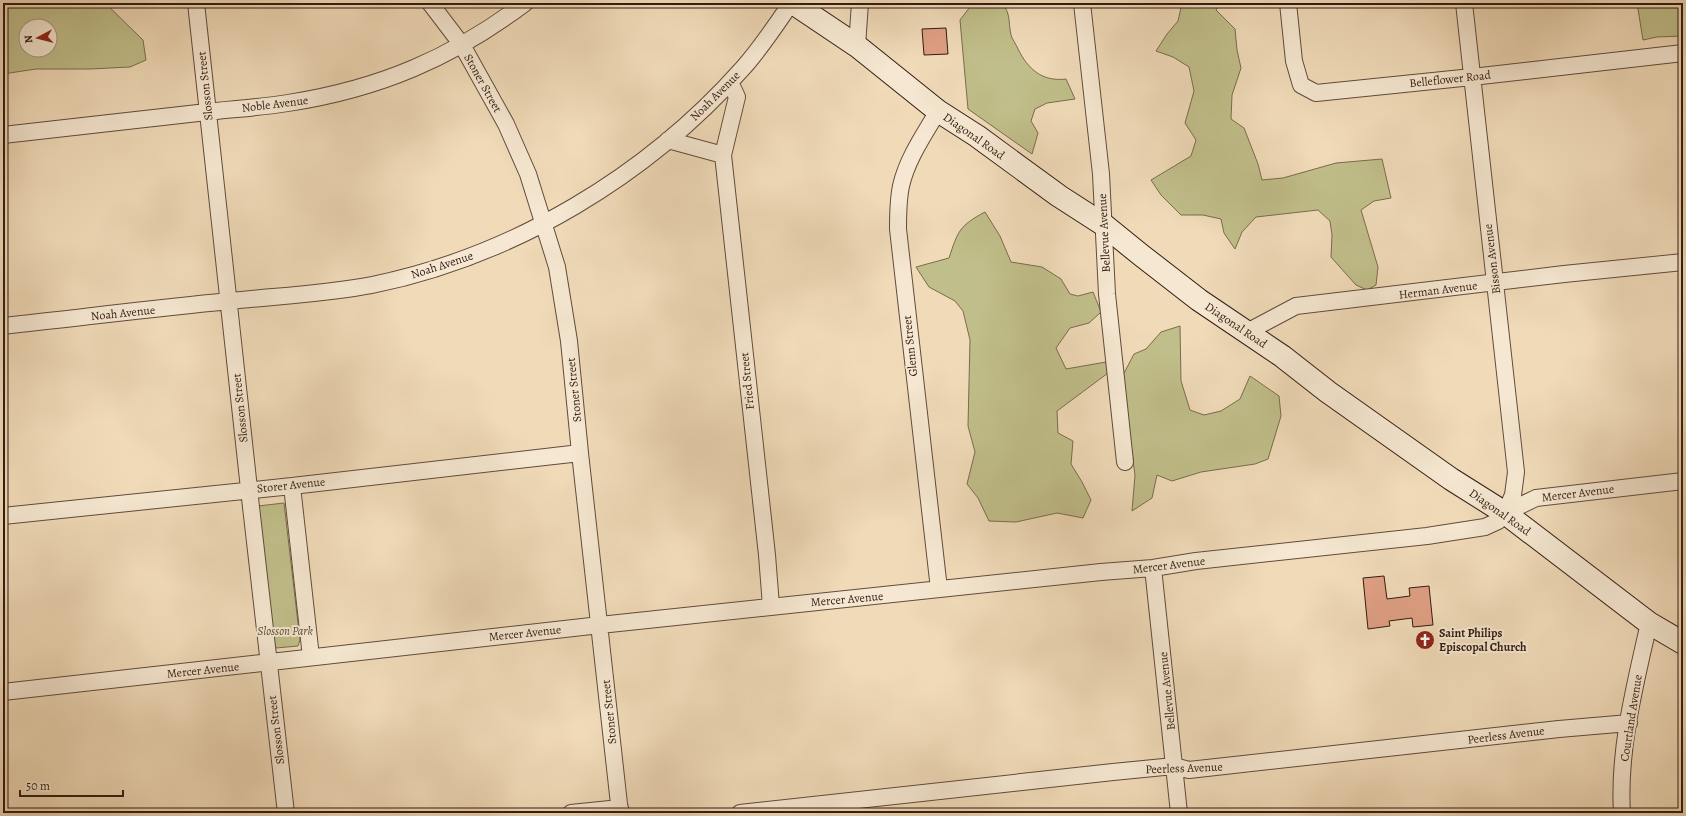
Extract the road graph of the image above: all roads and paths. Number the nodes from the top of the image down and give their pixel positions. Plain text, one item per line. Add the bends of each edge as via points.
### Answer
1 (196, 3) edge
2 (430, 3) edge
3 (525, 3) edge
4 (792, 3) edge
5 (860, 3) edge
6 (1082, 3) edge
7 (1288, 3) edge
8 (1464, 3) edge
9 (462, 45) junction
10 (857, 46) junction
11 (1683, 53) edge
12 (1472, 77) junction
13 (730, 82) junction
14 (938, 111) junction
15 (208, 112) junction
16 (3, 135) edge
17 (668, 140) junction
18 (723, 156) junction
19 (544, 223) junction
20 (1104, 225) junction
21 (1683, 262) edge
22 (1494, 283) junction
23 (229, 301) junction
24 (3, 326) edge
25 (1247, 332) junction
26 (580, 453) junction
27 (1125, 462) dead end
28 (1683, 481) edge
29 (292, 486) junction
30 (249, 490) junction
31 (1505, 514) junction
32 (3, 516) edge
33 (1153, 568) junction
34 (939, 589) junction
35 (772, 606) junction
36 (1649, 623) junction
37 (600, 625) junction
38 (1683, 643) edge
39 (311, 657) junction
40 (268, 663) junction
41 (3, 692) edge
42 (1629, 723) junction
43 (1174, 766) junction
44 (620, 810) edge
45 (286, 813) edge
46 (572, 813) edge
47 (740, 813) edge
48 (1179, 813) edge
49 (1622, 813) edge

1 - 15 street, Slosson Street
2 - 9 street, Stoner Street
3 - 9 street, Noble Avenue
4 - 10 street, Diagonal Road
4 - 13 street, Noah Avenue
5 - 10 street
6 - 20 street, Bellevue Avenue via 1101,174
7 - 12 street, Belleflower Road via 1294,61 1301,85 1316,93
8 - 12 street, Bisson Avenue
9 - 15 street, Noble Avenue via 423,66 361,88 287,104
9 - 19 street, Stoner Street via 506,124 528,174
10 - 14 street, Diagonal Road
11 - 12 street, Belleflower Road
12 - 22 street, Bisson Avenue
13 - 17 street, Noah Avenue
13 - 18 street, Fried Street via 737,97
14 - 20 street, Diagonal Road
14 - 34 street, Glenn Street via 904,175 898,208 898,229
15 - 16 street, Noble Avenue
15 - 23 street, Slosson Street
17 - 18 street
17 - 19 street, Noah Avenue via 587,199
18 - 35 street, Fried Street
19 - 23 street, Noah Avenue via 466,258 424,272 330,291
19 - 26 street, Stoner Street via 561,288
20 - 25 street, Diagonal Road via 1199,300
20 - 27 street, Bellevue Avenue via 1107,294
21 - 22 street, Herman Avenue
22 - 25 street, Herman Avenue via 1296,306
22 - 31 street, Bisson Avenue via 1516,472 1513,496
23 - 24 street, Noah Avenue
23 - 30 street, Slosson Street
25 - 31 street, Diagonal Road
26 - 29 street, Storer Avenue
26 - 37 street, Stoner Street
28 - 31 street, Mercer Avenue via 1536,498
29 - 30 street, Storer Avenue
29 - 39 street
30 - 32 street, Storer Avenue
30 - 40 street, Slosson Street
31 - 33 street, Mercer Avenue via 1498,521 1485,527 1427,536
31 - 36 street, Diagonal Road
33 - 34 street, Mercer Avenue
33 - 43 street, Bellevue Avenue
34 - 35 street, Mercer Avenue
35 - 37 street, Mercer Avenue
36 - 38 street, Diagonal Road
36 - 42 street, Courtland Avenue
37 - 39 street, Mercer Avenue
37 - 44 street, Stoner Street
39 - 40 street, Mercer Avenue
40 - 41 street, Mercer Avenue
40 - 45 street, Slosson Street
42 - 43 street, Peerless Avenue via 1189,770
42 - 49 street, Courtland Avenue via 1622,769
43 - 47 street, Peerless Avenue
43 - 48 street, Bellevue Avenue
44 - 46 street

